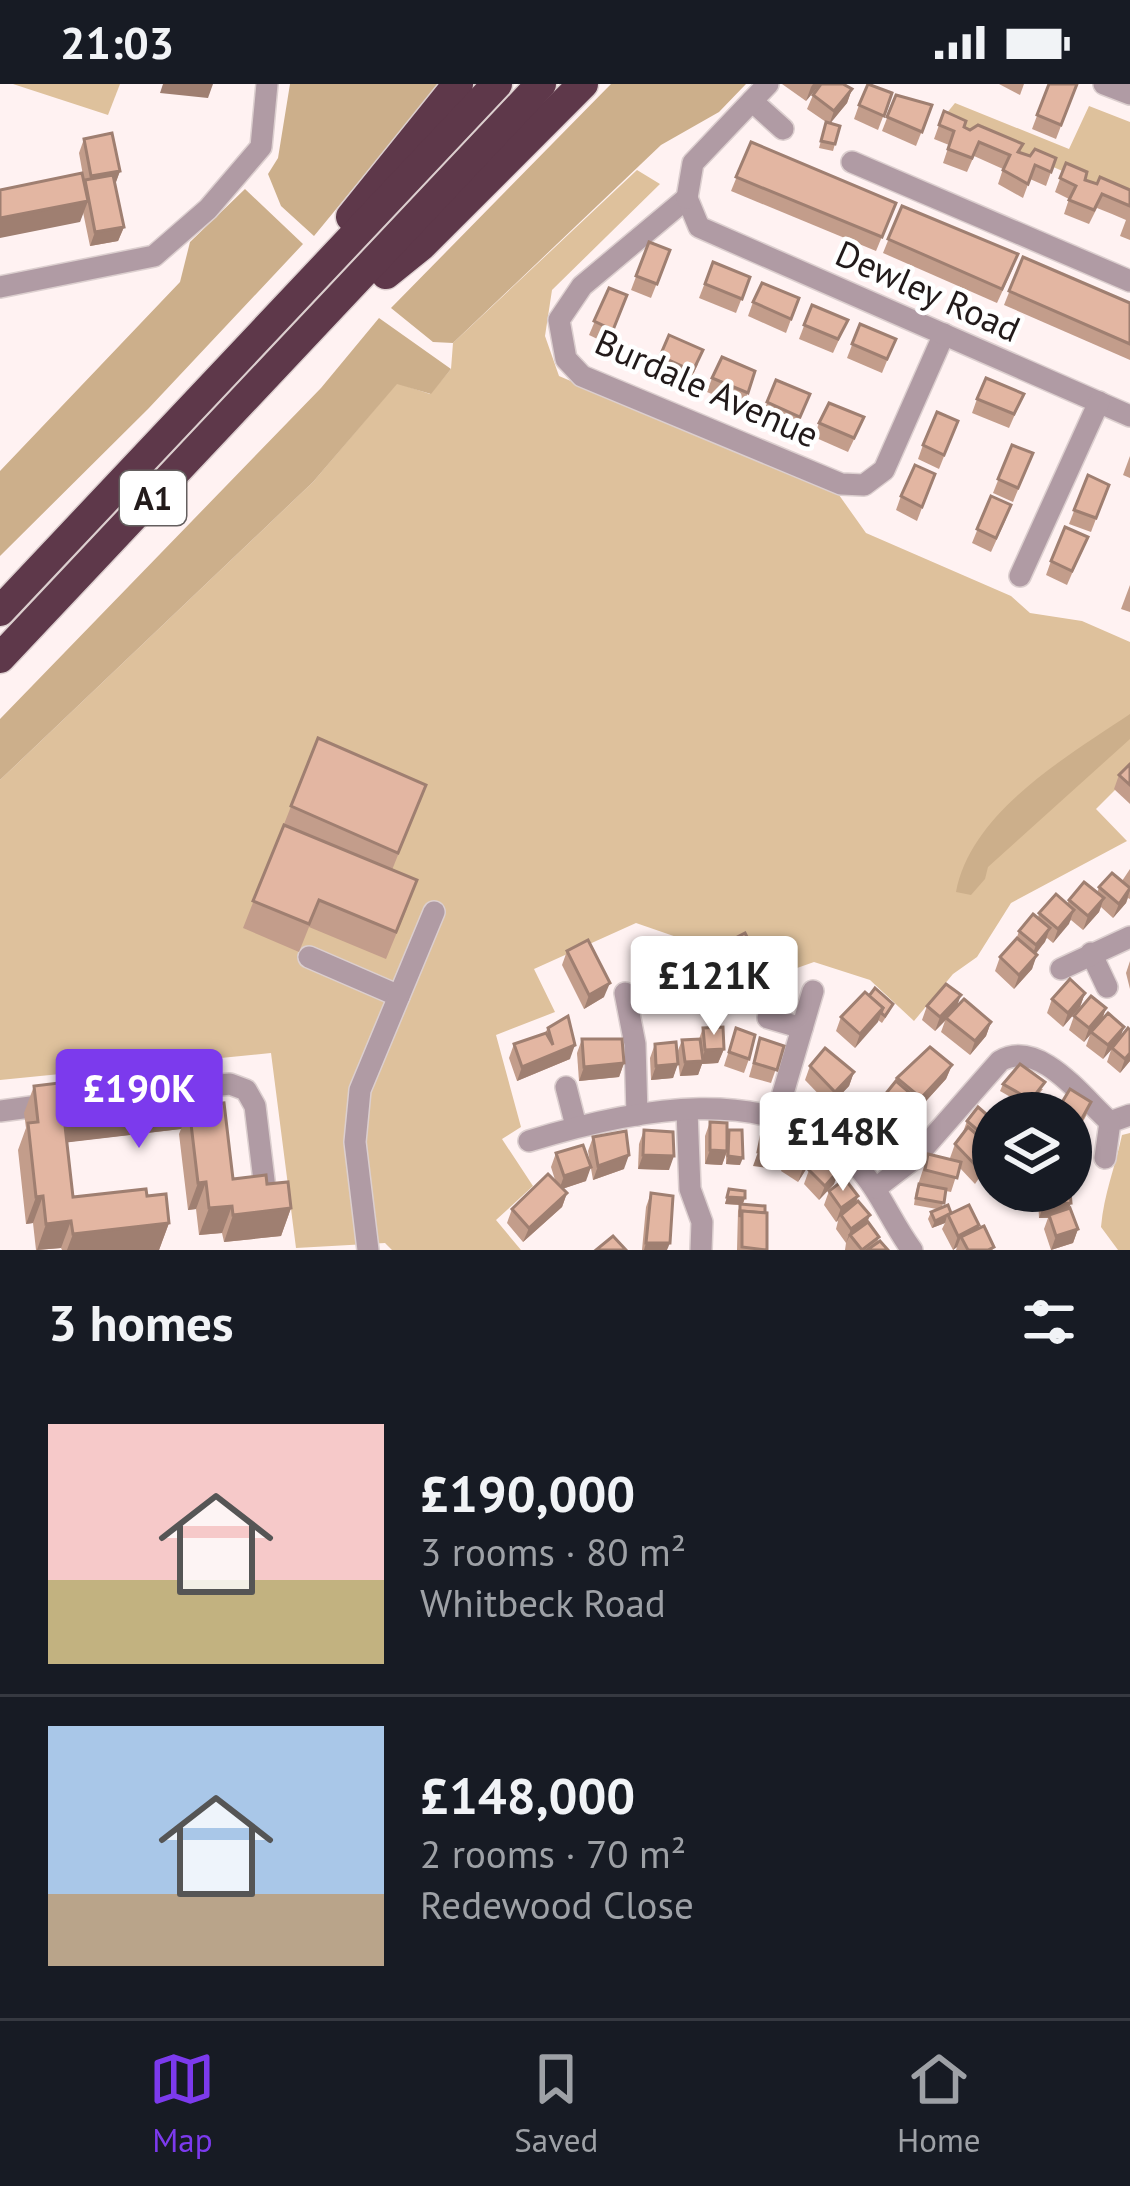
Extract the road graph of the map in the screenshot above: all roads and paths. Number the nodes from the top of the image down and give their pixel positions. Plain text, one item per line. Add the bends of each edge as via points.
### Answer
1 (267, 84) edge
2 (458, 84) edge
3 (497, 84) edge
4 (541, 84) edge
5 (584, 84) edge
6 (1104, 84) edge
7 (760, 92) edge
8 (1130, 94) edge
9 (783, 129) dead end
10 (852, 162) dead end
11 (687, 198) junction
12 (1130, 281) edge
13 (0, 287) edge
14 (290, 307) junction
15 (944, 334) junction
16 (306, 337) junction
17 (1099, 402) junction
18 (1130, 416) edge
19 (1020, 576) dead end
20 (0, 611) edge
21 (0, 658) edge
22 (434, 912) dead end
23 (1130, 937) edge
24 (1091, 953) junction
25 (310, 957) dead end
26 (1061, 969) dead end
27 (1107, 987) dead end
28 (813, 991) dead end
29 (625, 993) dead end
30 (399, 996) junction
31 (768, 1018) dead end
32 (802, 1028) junction
33 (566, 1087) dead end
34 (162, 1091) edge
35 (72, 1102) edge
36 (0, 1111) edge
37 (687, 1111) junction
38 (638, 1115) junction
39 (776, 1117) junction
40 (1120, 1119) edge
41 (576, 1126) junction
42 (529, 1141) dead end
43 (1106, 1158) dead end
44 (876, 1188) junction
45 (266, 1197) edge
46 (368, 1250) edge
47 (701, 1250) edge
48 (912, 1250) edge

1 - 13 street via 261,146 154,256
2 - 14 highway via 369,191
3 - 14 highway, A1
4 - 16 highway, A1
5 - 16 highway via 422,245
6 - 8 street
7 - 9 street
7 - 11 street via 693,163
10 - 12 street
11 - 15 street, Dewley Road via 699,227
11 - 15 street, Burdale Avenue via 582,286 560,320 566,359 582,376 841,484 864,485 884,470
14 - 20 highway, A1
15 - 17 street, Dewley Road
16 - 21 highway, A1
17 - 18 street, Dewley Road
17 - 19 street
22 - 30 street
23 - 24 street
24 - 26 street
24 - 27 street
25 - 30 street
28 - 32 street
29 - 38 street
30 - 46 street via 360,1090 355,1142
31 - 32 street
32 - 39 street
33 - 41 street
34 - 45 street via 230,1084 246,1090
35 - 36 street
37 - 38 street
37 - 39 street
37 - 47 street
38 - 41 street
39 - 44 street via 817,1134
40 - 43 street
40 - 44 street via 1034,1055 1015,1052
41 - 42 street
44 - 48 street

